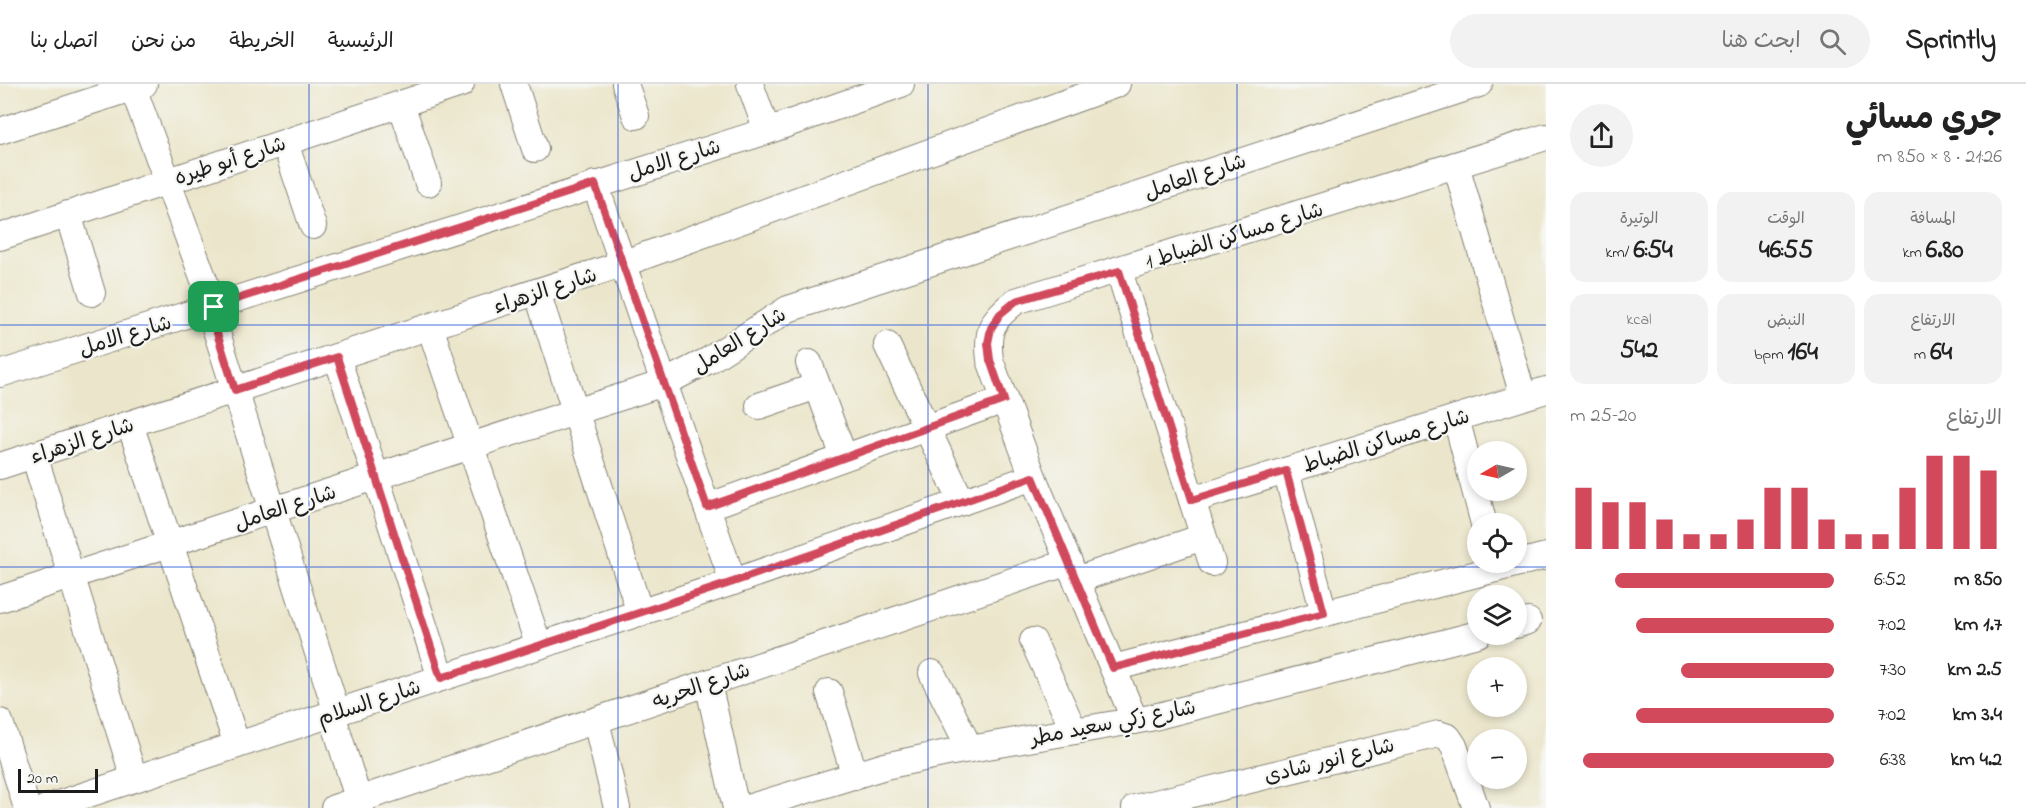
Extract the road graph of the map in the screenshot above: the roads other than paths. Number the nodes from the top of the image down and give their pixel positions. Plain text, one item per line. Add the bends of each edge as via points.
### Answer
1 (461, 84) edge
2 (514, 84) edge
3 (625, 84) edge
4 (750, 84) edge
5 (901, 84) edge
6 (1117, 84) edge
7 (1479, 84) edge
8 (138, 86) edge
9 (401, 104) junction
10 (636, 116) dead end
11 (767, 130) junction
12 (0, 131) edge
13 (1546, 137) edge
14 (285, 142) junction
15 (535, 149) dead end
16 (1456, 165) junction
17 (168, 181) junction
18 (428, 183) dead end
19 (595, 184) junction
20 (68, 214) junction
21 (313, 226) dead end
22 (0, 237) edge
23 (622, 264) junction
24 (1119, 271) junction
25 (537, 292) junction
26 (92, 293) dead end
27 (212, 308) junction
28 (430, 327) junction
29 (887, 345) dead end
30 (337, 357) junction
31 (0, 374) edge
32 (664, 384) junction
33 (235, 390) junction
34 (1535, 393) edge
35 (1004, 400) junction
36 (759, 406) dead end
37 (575, 412) junction
38 (1456, 418) junction
39 (130, 424) junction
40 (928, 427) junction
41 (471, 446) junction
42 (34, 455) junction
43 (844, 457) junction
44 (0, 466) edge
45 (1286, 471) junction
46 (376, 477) junction
47 (1033, 477) junction
48 (1192, 500) junction
49 (962, 502) junction
50 (707, 507) junction
51 (273, 511) junction
52 (1482, 513) edge
53 (1203, 537) junction
54 (170, 544) junction
55 (1546, 556) edge
56 (1527, 559) edge
57 (1212, 563) dead end
58 (1072, 571) junction
59 (1467, 573) edge
60 (71, 576) junction
61 (733, 582) junction
62 (0, 600) edge
63 (640, 613) junction
64 (1324, 613) junction
65 (1467, 637) edge
66 (1033, 640) dead end
67 (539, 646) junction
68 (1113, 668) junction
69 (932, 673) dead end
70 (441, 678) junction
71 (708, 683) junction
72 (830, 692) dead end
73 (335, 713) junction
74 (596, 721) junction
75 (1135, 721) junction
76 (0, 722) edge
77 (1074, 731) junction
78 (237, 745) junction
79 (970, 749) junction
80 (855, 776) junction
81 (134, 778) junction
82 (360, 804) edge
83 (27, 808) edge
84 (46, 808) edge
85 (334, 808) edge
86 (617, 808) edge
87 (736, 808) edge
88 (748, 808) edge
89 (1135, 808) edge
90 (1476, 808) edge

1 - 9 street, شارع أبو طيره
2 - 15 street
3 - 10 street
4 - 11 street
5 - 11 street, شارع الامل
6 - 23 street, شارع الزهراء
7 - 32 street, شارع العامل via 788,309
8 - 12 street
8 - 17 street
9 - 14 street, شارع أبو طيره
9 - 18 street
11 - 19 street, شارع الامل
13 - 16 street, شارع مساكن الضباط 1
14 - 17 street, شارع أبو طيره
14 - 21 street
16 - 24 street, شارع مساكن الضباط 1
16 - 34 street
17 - 20 street, شارع أبو طيره
17 - 27 street
19 - 23 street
19 - 27 street, شارع الامل
20 - 22 street, شارع أبو طيره
20 - 26 street
23 - 25 street, شارع الزهراء
23 - 32 street
24 - 35 street, شارع مساكن الضباط 1 via 1016,301 1000,314 988,343
24 - 48 street
25 - 28 street, شارع الزهراء
25 - 37 street
27 - 31 street, شارع الامل
27 - 33 street
28 - 30 street, شارع الزهراء
28 - 41 street
29 - 40 street
30 - 33 street, شارع الزهراء
30 - 46 street
32 - 37 street, شارع العامل
32 - 50 street
33 - 39 street, شارع الزهراء
33 - 51 street
34 - 38 street, شارع مساكن الضباط
35 - 40 street
35 - 47 street, شارع مساكن الضباط 1
36 - 43 street via 813,374
37 - 41 street, شارع العامل
37 - 63 street
38 - 45 street, شارع مساكن الضباط
38 - 52 street
39 - 42 street, شارع الزهراء
39 - 54 street
40 - 43 street
40 - 49 street
41 - 46 street, شارع العامل
41 - 67 street
42 - 44 street, شارع الزهراء
42 - 60 street
43 - 50 street
45 - 48 street, شارع مساكن الضباط
45 - 64 street
46 - 51 street, شارع العامل
46 - 70 street
47 - 49 street, شارع السلام
47 - 58 street, شارع مساكن الضباط 1
48 - 53 street
49 - 61 street, شارع السلام
50 - 61 street
51 - 54 street, شارع العامل
51 - 73 street
53 - 57 street
53 - 58 street, شارع الحريه
54 - 60 street, شارع العامل
54 - 78 street
55 - 56 street
58 - 68 street, شارع مساكن الضباط 1
58 - 71 street, شارع الحريه
59 - 64 street
60 - 62 street, شارع العامل
60 - 81 street
61 - 63 street, شارع السلام
63 - 67 street, شارع السلام
64 - 68 street
65 - 75 street, شارع زكي سعيد مطر
66 - 77 street
67 - 70 street, شارع السلام
68 - 75 street, شارع مساكن الضباط 1
69 - 79 street
70 - 73 street, شارع السلام
71 - 74 street, شارع الحريه
71 - 87 street
72 - 80 street
73 - 78 street, شارع السلام
73 - 82 street
74 - 82 street, شارع الحريه
74 - 86 street
75 - 77 street, شارع زكي سعيد مطر
76 - 83 street
77 - 79 street, شارع زكي سعيد مطر
78 - 81 street, شارع السلام
79 - 80 street, شارع زكي سعيد مطر
80 - 88 street, شارع زكي سعيد مطر
81 - 84 street, شارع السلام
82 - 85 street, شارع الحريه
89 - 90 street, شارع انور شادى via 1439,734 1448,737 1454,746

